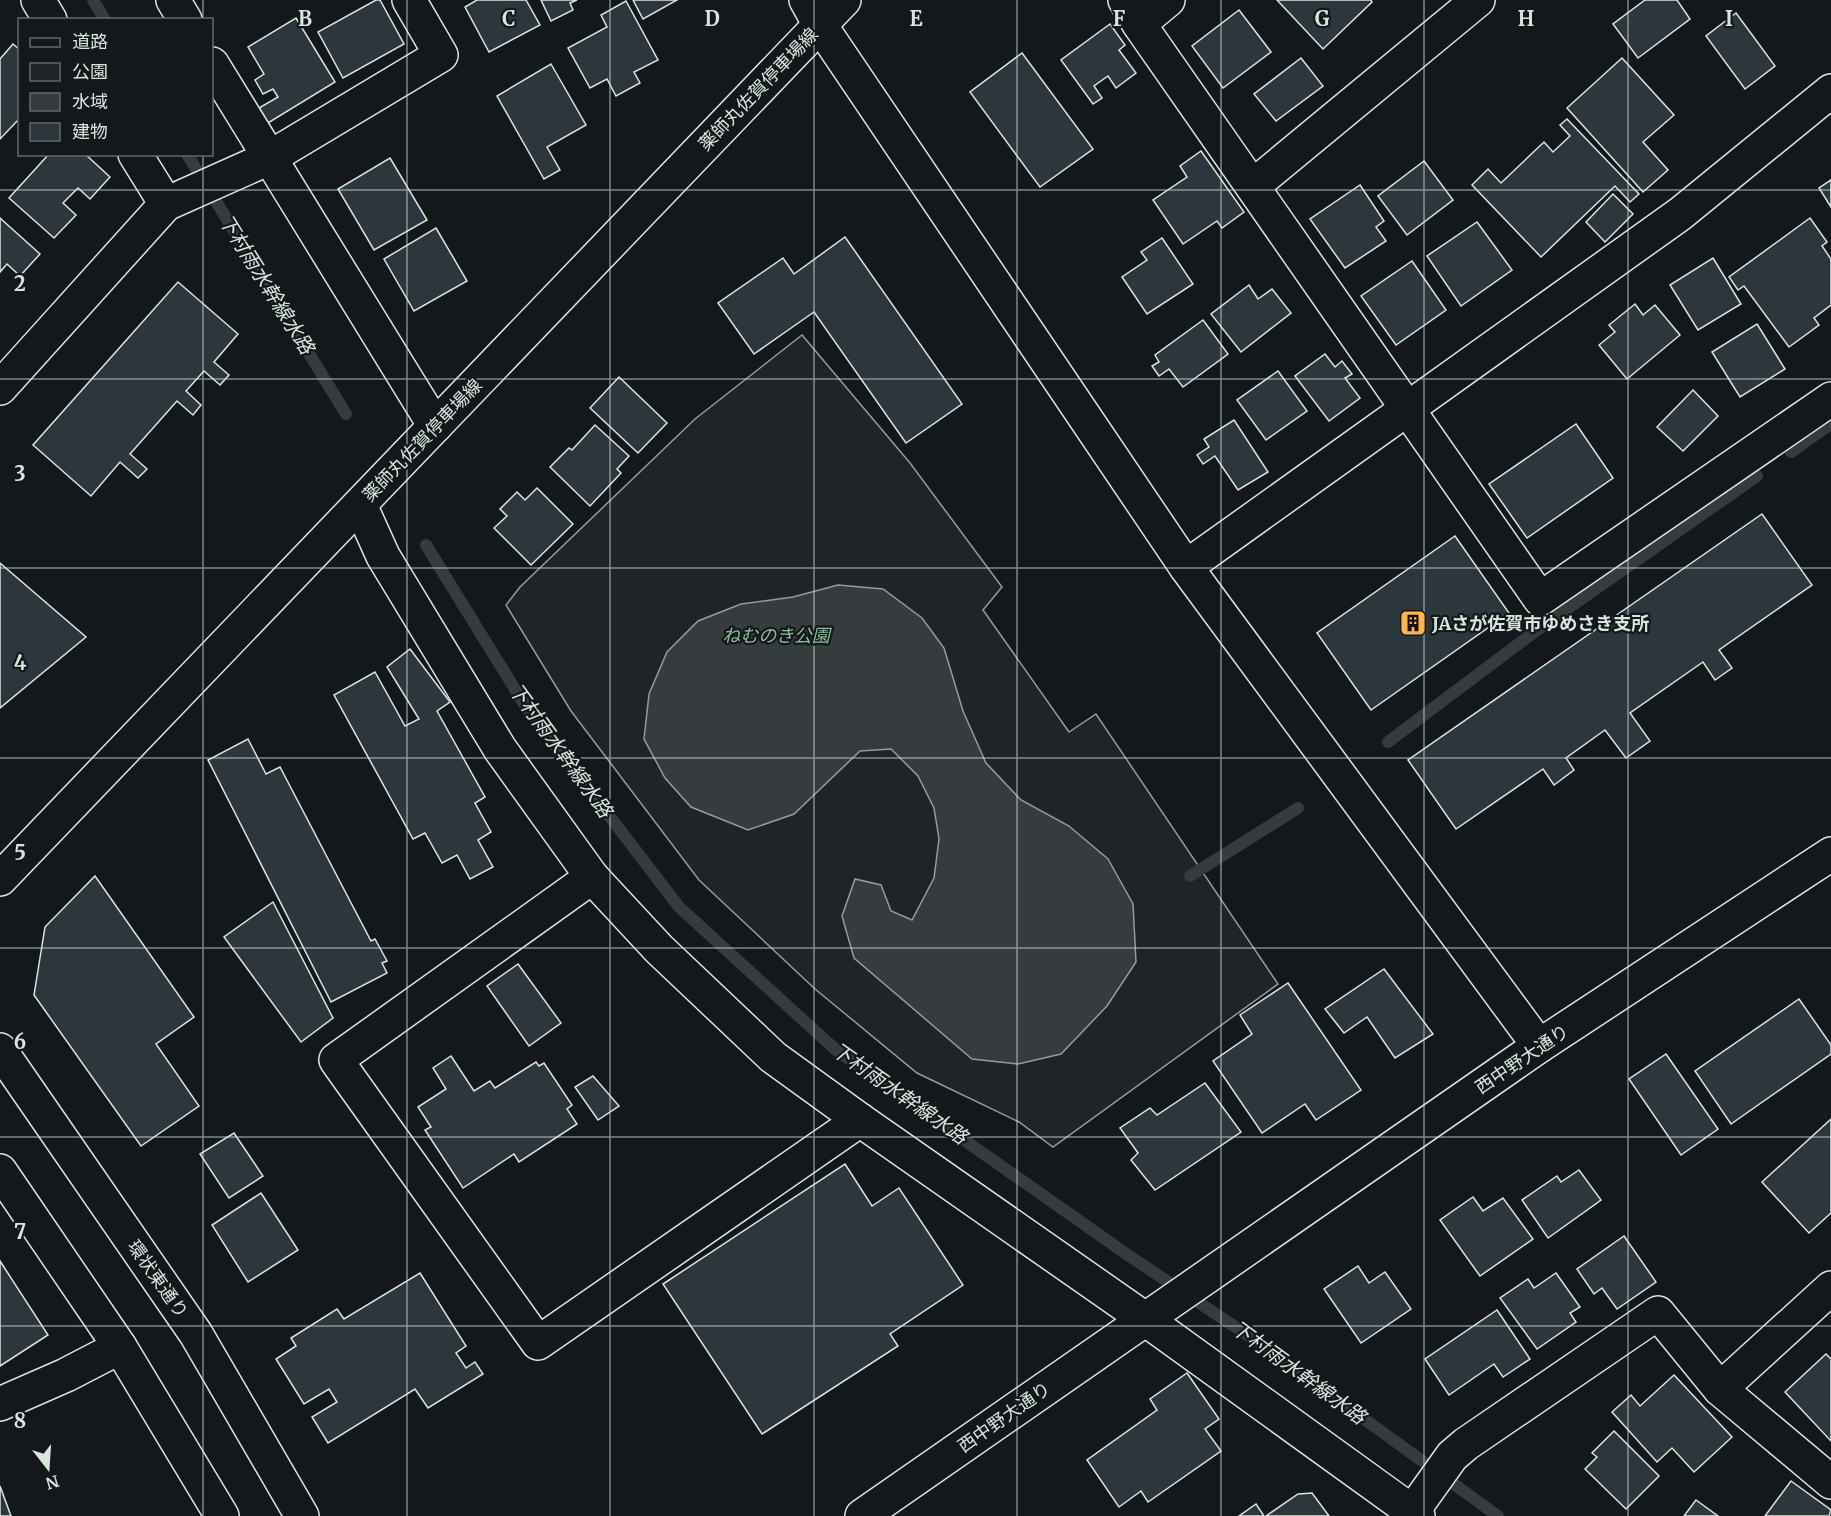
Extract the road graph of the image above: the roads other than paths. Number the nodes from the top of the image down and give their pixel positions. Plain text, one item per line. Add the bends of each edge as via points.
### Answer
1 (38, 0) edge
2 (173, 0) edge
3 (409, 0) edge
4 (844, 0) edge
5 (1168, 0) edge
6 (1478, 0) edge
7 (813, 12) edge
8 (1132, 12) edge
9 (50, 18) edge
10 (184, 18) edge
11 (213, 66) edge
12 (1831, 91) edge
13 (136, 156) edge
14 (256, 164) junction
15 (1253, 186) junction
16 (166, 204) junction
17 (0, 388) edge
18 (1831, 399) edge
19 (1407, 409) junction
20 (427, 435) junction
21 (360, 505) junction
22 (1186, 567) junction
23 (1831, 854) edge
24 (592, 877) junction
25 (0, 879) edge
26 (1539, 1046) junction
27 (0, 1050) edge
28 (860, 1120) junction
29 (0, 1171) edge
30 (1831, 1288) edge
31 (1145, 1319) junction
32 (120, 1347) junction
33 (1720, 1389) junction
34 (0, 1404) edge
35 (1831, 1482) edge
36 (1412, 1515) edge
37 (222, 1516) edge
38 (302, 1516) edge
39 (862, 1516) edge

1 - 9 street
2 - 10 street
3 - 14 street via 441,54
4 - 7 street, 薬師丸佐賀停車場線
5 - 8 street
6 - 15 street
7 - 20 street, 薬師丸佐賀停車場線
7 - 22 street
8 - 15 street
11 - 14 street
12 - 19 street via 1680,214
13 - 16 street
14 - 16 street
14 - 20 street
15 - 19 street
16 - 17 street
18 - 19 street via 1540,599
19 - 22 street
20 - 21 street, 薬師丸佐賀停車場線
21 - 24 street via 384,556 500,749
21 - 25 street, 薬師丸佐賀停車場線
22 - 26 street
23 - 26 street, 西中野大通り
24 - 28 street via 659,949 773,1057
24 - 28 street via 336,1060 538,1343
26 - 31 street, 西中野大通り
27 - 38 street, 環状東通り via 196,1334
28 - 31 street
29 - 32 street
30 - 33 street
31 - 36 street
31 - 39 street, 西中野大通り
32 - 34 street
32 - 37 street
33 - 35 street
33 - 36 street via 1658,1313 1466,1444 1452,1456

